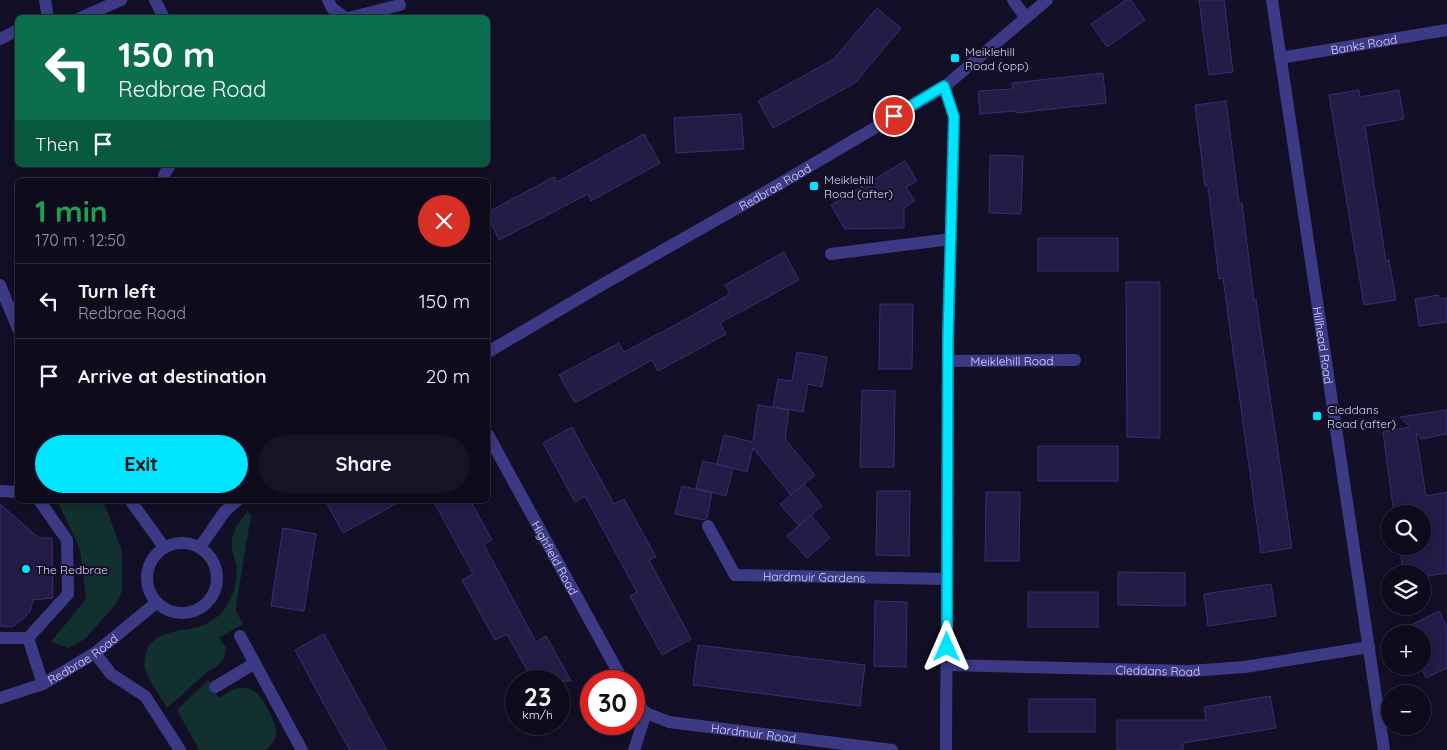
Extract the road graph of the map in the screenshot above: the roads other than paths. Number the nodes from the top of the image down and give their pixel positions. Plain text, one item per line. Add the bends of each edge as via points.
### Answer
1 (45, 0) edge
2 (121, 0) edge
3 (155, 0) edge
4 (328, 0) edge
5 (1013, 0) edge
6 (1047, 0) edge
7 (1272, 0) edge
8 (400, 5) dead end
9 (48, 15) edge
10 (87, 15) edge
11 (162, 15) edge
12 (342, 15) edge
13 (358, 15) edge
14 (1026, 18) junction
15 (1447, 30) edge
16 (15, 32) edge
17 (0, 39) edge
18 (1280, 58) junction
19 (944, 86) junction
20 (951, 239) junction
21 (831, 254) dead end
22 (0, 285) edge
23 (15, 322) edge
24 (490, 351) edge
25 (1075, 360) dead end
26 (948, 361) junction
27 (490, 439) edge
28 (0, 491) edge
29 (15, 492) edge
30 (41, 503) edge
31 (132, 503) edge
32 (234, 503) edge
33 (708, 526) dead end
34 (164, 547) junction
35 (200, 547) junction
36 (948, 579) junction
37 (156, 603) junction
38 (240, 636) dead end
39 (0, 638) edge
40 (28, 638) junction
41 (1369, 647) junction
42 (96, 654) junction
43 (255, 663) junction
44 (947, 665) junction
45 (617, 670) edge
46 (43, 684) junction
47 (215, 687) dead end
48 (0, 698) edge
49 (646, 713) joint
50 (180, 750) edge
51 (301, 750) edge
52 (634, 750) edge
53 (892, 750) edge
54 (946, 750) edge
55 (1384, 750) edge

1 - 9 street
2 - 10 street
3 - 11 street
4 - 12 street
5 - 14 street
6 - 14 street, Redbrae Road
7 - 18 street, Hillhead Road
8 - 13 street
14 - 19 street, Redbrae Road
15 - 18 street, Banks Road
16 - 17 street
18 - 41 street, Hillhead Road
19 - 20 street via 954,117
19 - 24 street, Redbrae Road
20 - 21 street
20 - 26 street
22 - 23 street
25 - 26 street, Meiklehill Road
26 - 36 street
27 - 45 street, Highfield Road
28 - 29 street
30 - 40 street via 66,540 68,594
31 - 34 street
32 - 35 street via 225,511
33 - 36 street, Hardmuir Gardens via 735,575
34 - 35 street via 179,542
34 - 37 street via 148,566 146,581
35 - 37 street via 210,555 218,579 208,603 185,613 172,612
36 - 44 street
37 - 42 street, Redbrae Road
38 - 43 street
39 - 40 street
40 - 46 street
41 - 44 street, Cleddans Road via 1245,667 1190,671
41 - 55 street, Hillhead Road
42 - 46 street, Redbrae Road
42 - 50 street via 111,674 146,696
43 - 47 street
43 - 51 street
44 - 54 street
46 - 48 street, Redbrae Road
49 - 52 street
49 - 53 street, Hardmuir Road via 670,722

